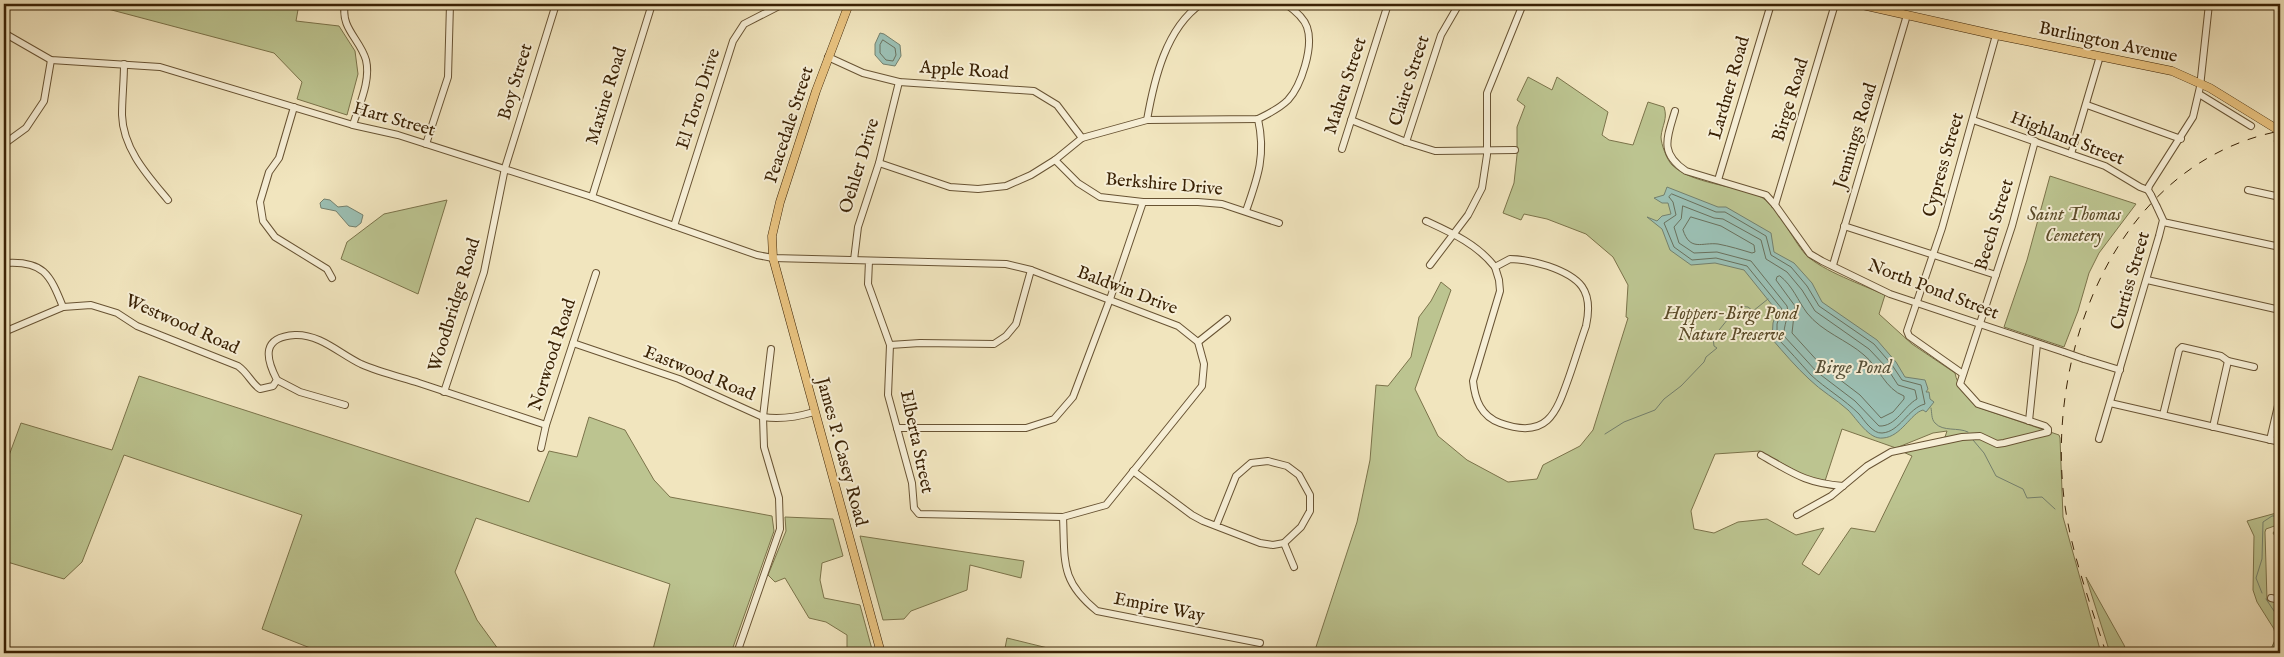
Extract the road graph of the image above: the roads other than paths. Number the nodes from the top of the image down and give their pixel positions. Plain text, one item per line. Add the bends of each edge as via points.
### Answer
1 (345, 4) edge
2 (450, 4) edge
3 (556, 4) edge
4 (652, 4) edge
5 (782, 4) edge
6 (849, 4) edge
7 (1201, 4) edge
8 (1286, 4) edge
9 (1301, 4) edge
10 (1388, 4) edge
11 (1459, 4) edge
12 (1523, 4) edge
13 (1770, 4) edge
14 (1835, 4) edge
15 (1858, 4) edge
16 (2209, 4) edge
17 (765, 7) edge
18 (1295, 11) junction
19 (1907, 15) junction
20 (4, 33) edge
21 (1996, 35) junction
22 (2100, 56) junction
23 (828, 57) junction
24 (51, 60) junction
25 (124, 64) junction
26 (899, 82) junction
27 (2200, 83) junction
28 (2199, 94) junction
29 (2087, 104) junction
30 (294, 107) junction
31 (1675, 111) dead end
32 (1258, 119) junction
33 (1147, 120) junction
34 (1351, 120) junction
35 (1973, 120) junction
36 (353, 124) junction
37 (2251, 126) dead end
38 (2278, 129) edge
39 (1082, 138) junction
40 (2181, 139) junction
41 (2035, 141) junction
42 (1406, 142) junction
43 (4, 144) edge
44 (426, 144) junction
45 (1342, 149) dead end
46 (1488, 150) junction
47 (1515, 150) dead end
48 (2071, 154) junction
49 (1055, 160) junction
50 (879, 163) junction
51 (505, 168) junction
52 (1718, 180) junction
53 (2248, 190) dead end
54 (2149, 192) junction
55 (592, 197) junction
56 (2280, 197) edge
57 (168, 200) dead end
58 (1143, 202) junction
59 (1775, 204) junction
60 (1246, 211) junction
61 (1426, 221) dead end
62 (2162, 222) junction
63 (1279, 223) dead end
64 (674, 226) junction
65 (1844, 226) junction
66 (1454, 234) junction
67 (2280, 247) edge
68 (1933, 254) junction
69 (773, 258) junction
70 (854, 260) junction
71 (869, 261) junction
72 (4, 263) edge
73 (1430, 265) dead end
74 (1832, 265) junction
75 (1495, 266) junction
76 (1030, 270) junction
77 (596, 273) dead end
78 (1996, 275) junction
79 (332, 278) dead end
80 (2147, 280) junction
81 (1110, 299) junction
82 (1917, 303) junction
83 (63, 307) junction
84 (2280, 307) edge
85 (1227, 319) dead end
86 (1979, 325) junction
87 (4, 332) edge
88 (1198, 342) junction
89 (573, 343) junction
90 (2038, 344) junction
91 (890, 345) junction
92 (771, 349) dead end
93 (2228, 361) junction
94 (2254, 368) dead end
95 (2120, 370) junction
96 (1963, 374) junction
97 (277, 380) junction
98 (444, 392) junction
99 (2280, 397) edge
100 (2110, 403) junction
101 (345, 405) dead end
102 (814, 412) junction
103 (2164, 415) junction
104 (763, 417) junction
105 (2029, 421) junction
106 (546, 425) junction
107 (2213, 427) junction
108 (897, 428) junction
109 (2099, 440) dead end
110 (2270, 440) junction
111 (2280, 442) edge
112 (541, 448) dead end
113 (1761, 455) dead end
114 (1133, 471) junction
115 (1843, 486) junction
116 (1797, 515) dead end
117 (1063, 517) junction
118 (1216, 526) junction
119 (1284, 542) junction
120 (1294, 567) dead end
121 (2271, 598) dead end
122 (2280, 600) edge
123 (1260, 643) dead end
124 (738, 653) edge
125 (881, 653) edge

1 - 36 street via 345,22 362,50 367,68
2 - 44 street via 448,76
3 - 51 street, Boy Street
4 - 55 street, Maxine Road
5 - 17 street, El Toro Drive
6 - 23 main road, Peacedale Street
7 - 33 street via 1172,36 1154,81
8 - 18 street
9 - 18 street
10 - 34 street, Maheu Street
11 - 42 street, Claire Street via 1440,35
12 - 46 street via 1486,93
13 - 52 street, Lardner Road
14 - 59 street, Birge Road
15 - 19 main road, Burlington Avenue
16 - 27 street
17 - 64 street, El Toro Drive via 744,24 733,41
18 - 32 street via 1307,27 1308,54 1301,79 1287,102
19 - 21 main road, Burlington Avenue
19 - 65 street, Jennings Road
20 - 24 street, Hart Street
21 - 22 main road, Burlington Avenue
21 - 35 street, Cypress Street
22 - 27 main road, Burlington Avenue via 2165,69
22 - 29 street
23 - 26 street, Apple Road via 863,73
23 - 69 main road, Peacedale Street via 780,202 772,236
24 - 25 street, Hart Street
24 - 43 street via 44,101 26,128
25 - 30 street, Hart Street via 167,69
25 - 57 street via 122,117 132,151
26 - 39 street, Apple Road via 1034,91 1057,105
26 - 50 street, Oehler Drive
27 - 28 street
27 - 38 main road, Burlington Avenue
28 - 37 street
28 - 40 street via 2192,120
29 - 40 street
29 - 48 street
30 - 36 street, Hart Street
30 - 79 street via 279,158 269,172 260,202 263,221 275,237 327,269
31 - 52 street, North Pond Street via 1666,145 1670,157 1686,171
32 - 33 street
32 - 60 street via 1263,140 1258,177
33 - 39 street
34 - 42 street
34 - 45 street, Maheu Street
35 - 41 street, Highland Street
35 - 68 street, Cypress Street
36 - 44 street, Hart Street
39 - 49 street
40 - 54 street
41 - 48 street, Highland Street
41 - 78 street, Beech Street
42 - 46 street via 1434,151
44 - 51 street, Hart Street
46 - 47 street
46 - 66 street via 1486,174 1478,197
48 - 54 street, Highland Street via 2111,169
49 - 50 street via 1006,186 978,189 950,186
49 - 58 street, Berkshire Drive via 1078,183 1100,196
50 - 70 street, Oehler Drive via 858,227
51 - 55 street, Hart Street
51 - 98 street, Woodbridge Road via 484,272
52 - 59 street, North Pond Street via 1766,195
53 - 56 street
54 - 62 street, Curtiss Street, bridge
55 - 64 street, Hart Street
58 - 60 street, Berkshire Drive via 1222,204
58 - 81 street
59 - 74 street, North Pond Street via 1810,254
60 - 63 street, Berkshire Drive
61 - 66 street
62 - 67 street
62 - 80 street, Curtiss Street
64 - 69 street, Hart Street
65 - 68 street
65 - 74 street, Jennings Road
66 - 73 street
66 - 75 street via 1475,247
68 - 78 street
68 - 82 street, Cypress Street
69 - 70 street, Baldwin Drive
69 - 102 main road, James P. Casey Road
70 - 71 street, Baldwin Drive
71 - 76 street, Baldwin Drive via 1006,264
71 - 91 street, Elberta Street via 868,284
72 - 83 street via 31,263 47,273
74 - 82 street, North Pond Street via 1890,294
75 - 75 street via 1500,291 1473,381 1474,395 1479,406 1494,420 1522,429 1534,427 1552,417 1558,408 1586,326 1588,301 1579,283 1563,271 1522,259 1510,259
76 - 81 street, Baldwin Drive
76 - 91 street via 1016,324 994,344
77 - 89 street, Norwood Road
78 - 86 street, Beech Street
80 - 84 street
80 - 95 street, Curtiss Street
81 - 88 street, Baldwin Drive via 1178,326
81 - 108 street via 1073,397 1054,419 1026,428
82 - 86 street, North Pond Street
82 - 96 street, Cypress Street via 1907,332 1909,336
83 - 87 street, Westwood Road
83 - 97 street, Westwood Road via 91,305 117,313 137,326 238,366 260,389 274,386
85 - 88 street
86 - 90 street, North Pond Street
86 - 96 street, Beech Street
88 - 114 street via 1204,364 1202,386
89 - 104 street, Eastwood Road via 679,379
89 - 106 street, Norwood Road
90 - 95 street, North Pond Street, bridge
90 - 105 street
91 - 108 street, Elberta Street via 888,395
92 - 104 street
93 - 94 street
93 - 103 street via 2221,356 2179,350
93 - 107 street
95 - 100 street, Curtiss Street
96 - 105 street via 1960,384 1978,404
97 - 98 street via 268,363 268,349 284,337 303,336 322,341 362,364
97 - 101 street via 300,392
98 - 106 street
99 - 110 street
100 - 103 street
100 - 109 street, Curtiss Street
102 - 104 street, Eastwood Road via 793,418
102 - 125 main road, James P. Casey Road
103 - 107 street
104 - 124 street via 764,448 779,498 780,529
105 - 115 street via 2048,430 2017,442 1998,444 1980,436 1962,437 1891,452
106 - 112 street, Norwood Road
107 - 110 street
108 - 117 street, Elberta Street via 916,512 925,515
110 - 111 street
113 - 115 street via 1802,478
114 - 117 street via 1106,504
114 - 118 street via 1192,515
115 - 116 street via 1832,496
117 - 123 street, Empire Way via 1069,581 1080,598 1097,611
118 - 119 street via 1260,544
118 - 119 street via 1236,476 1251,463 1268,461 1287,466 1299,474 1310,495 1310,511 1301,527
119 - 120 street
121 - 122 street

